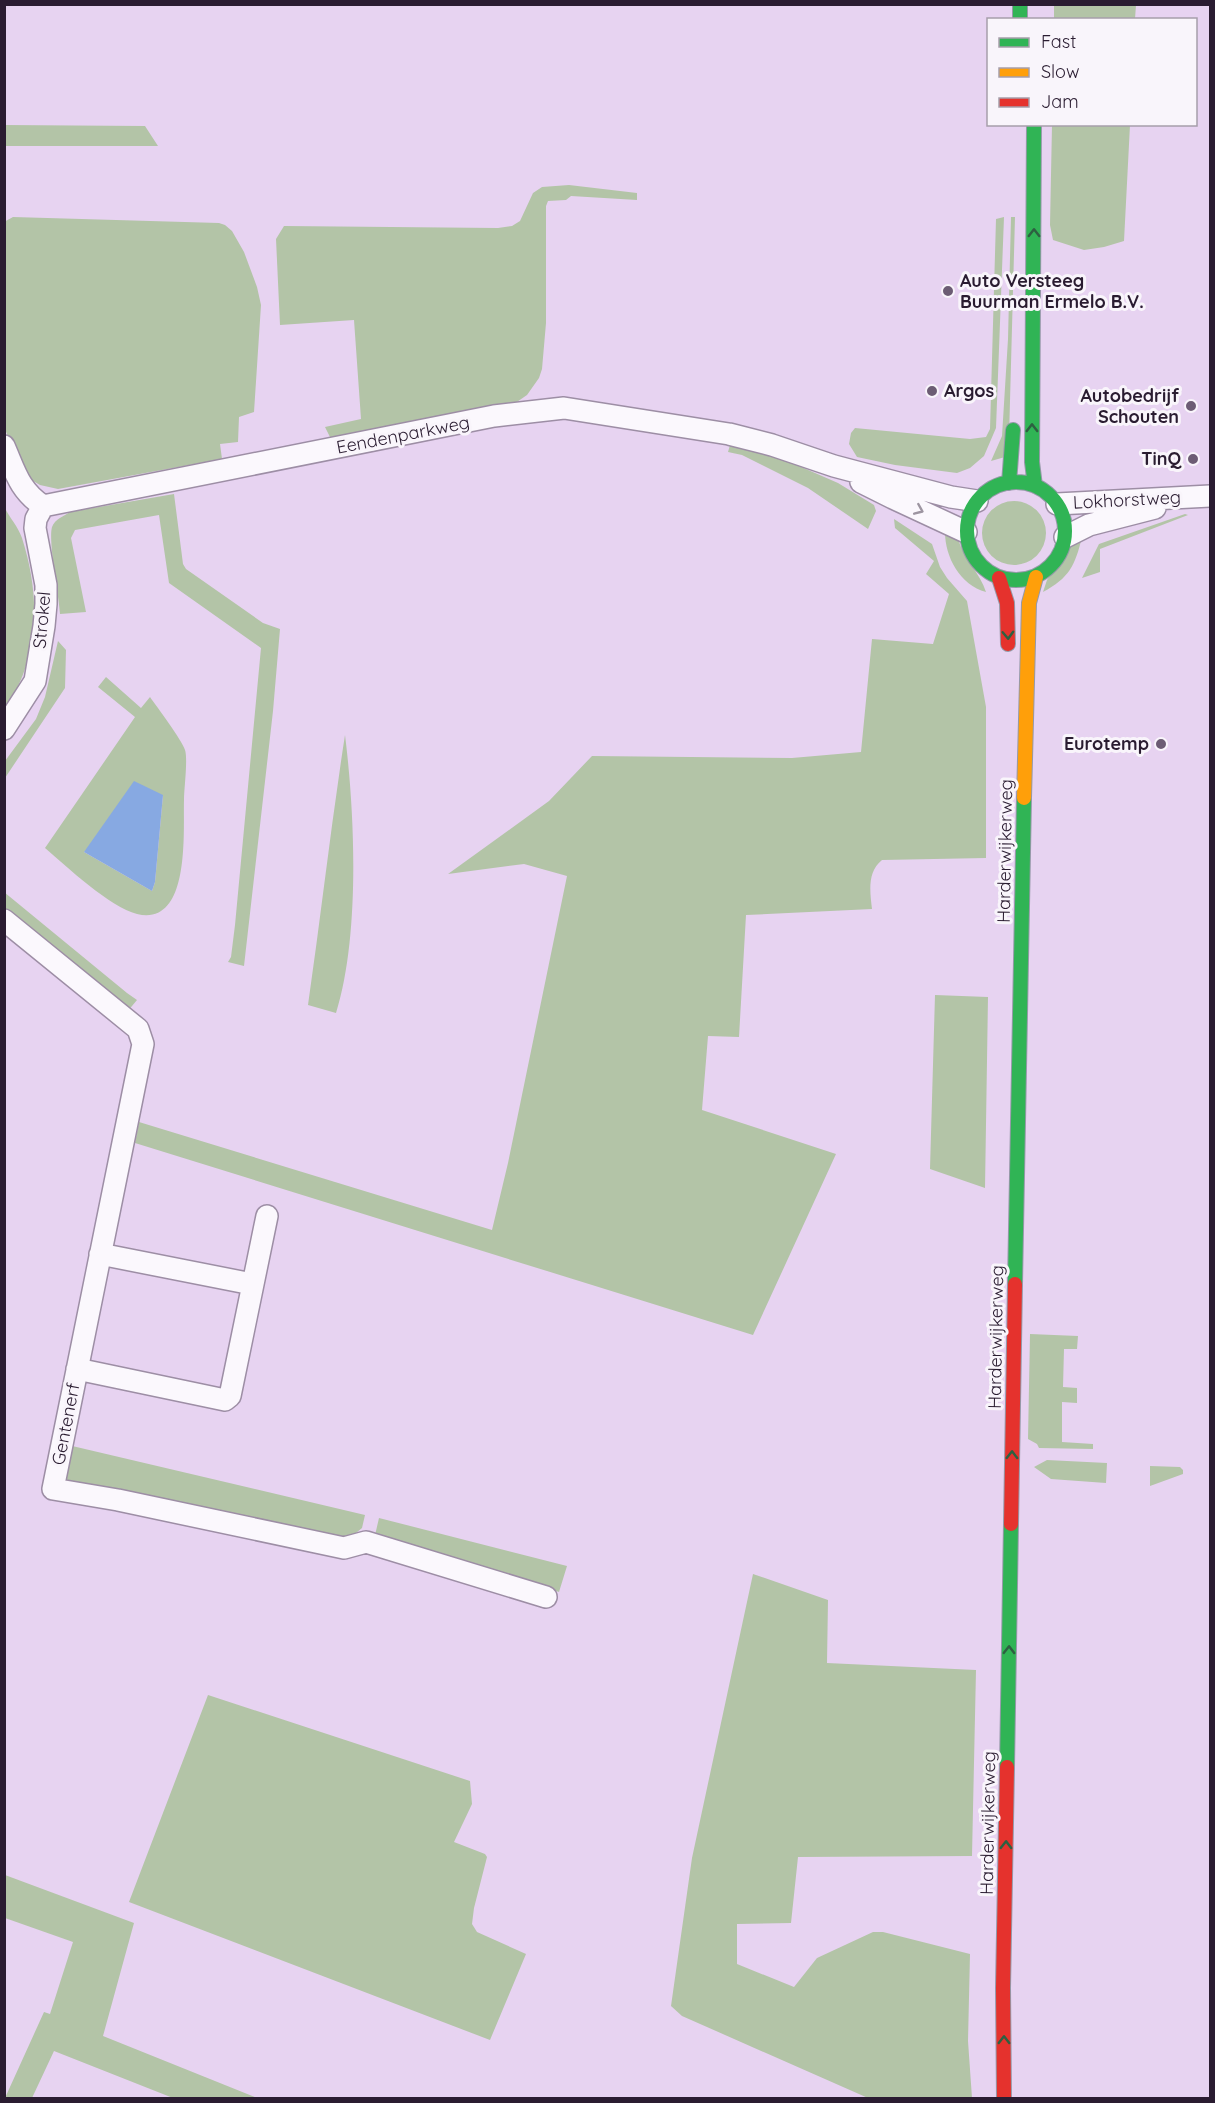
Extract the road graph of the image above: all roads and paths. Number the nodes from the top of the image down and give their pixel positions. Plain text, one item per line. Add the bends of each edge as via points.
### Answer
1 (1034, 126) edge
2 (1013, 412) dead end
3 (4, 446) edge
4 (834, 466) junction
5 (1009, 483) junction
6 (1035, 486) junction
7 (1204, 496) edge
8 (977, 501) junction
9 (1057, 504) junction
10 (42, 506) junction
11 (966, 532) junction
12 (1065, 537) junction
13 (1035, 577) junction
14 (999, 578) junction
15 (1009, 659) dead end
16 (4, 729) edge
17 (1011, 774) dead end
18 (4, 920) edge
19 (267, 1216) dead end
20 (100, 1254) junction
21 (252, 1284) junction
22 (77, 1369) junction
23 (546, 1597) dead end
24 (996, 1604) dead end
25 (993, 1795) dead end
26 (990, 2098) edge
27 (1004, 2098) edge

6 -> 1 main road
2 - 5 main road
3 - 10 street via 21,486
4 - 8 street, Eendenparkweg
4 - 10 street, Eendenparkweg via 729,434 564,408 494,416
4 -> 11 street, Eendenparkweg
5 - 6 main road
5 - 8 main road via 991,489
6 - 9 main road
7 - 9 street, Lokhorstweg
7 - 12 street, Lokhorstweg via 1089,525
8 - 11 main road
9 - 12 main road via 1064,520
10 - 16 street, Strokel via 35,528 45,585 42,637 34,681
11 - 14 main road via 975,560
12 - 13 main road via 1050,567
13 - 14 main road via 1017,581
27 -> 13 main road, Harderwijkerweg via 1026,670 1029,603
14 -> 15 main road via 1007,603
17 - 24 main road, Harderwijkerweg
18 - 20 street, Gentenerf via 138,1029 143,1044
19 - 21 street
20 - 21 street
20 - 22 street, Gentenerf
21 - 22 street via 230,1396 225,1400
22 - 23 street, Gentenerf via 53,1489 344,1548 366,1542
25 - 26 main road, Harderwijkerweg

